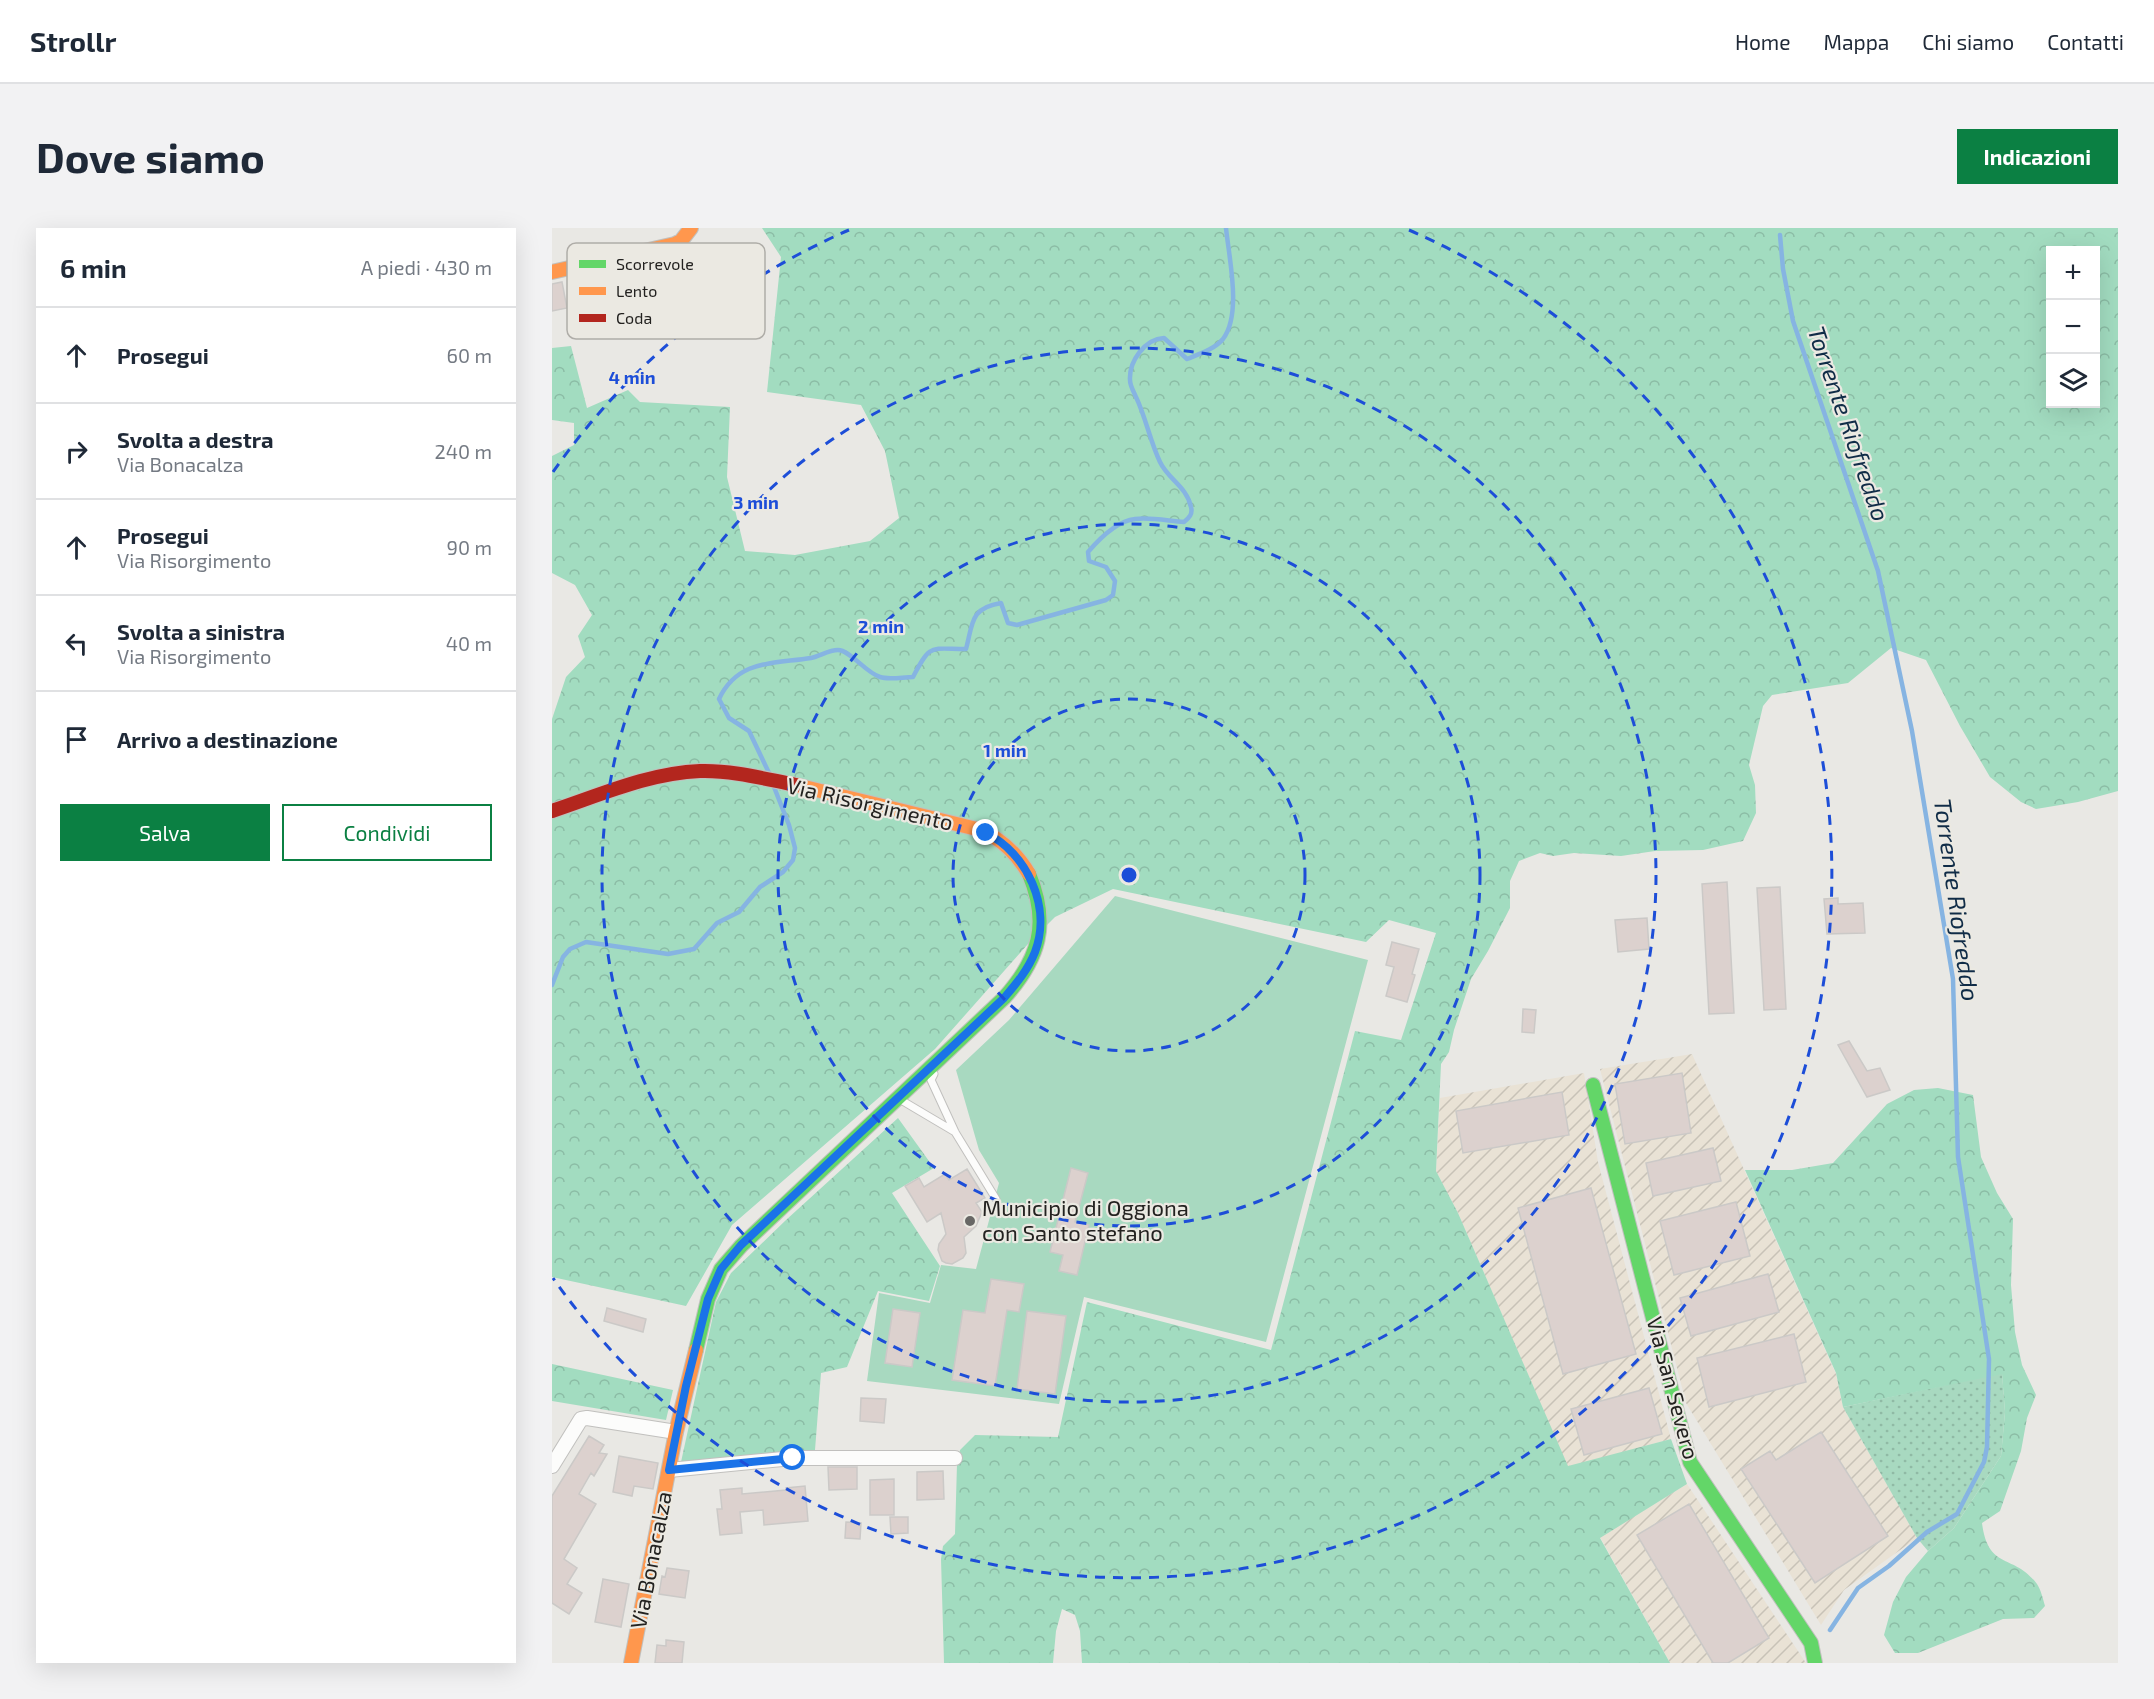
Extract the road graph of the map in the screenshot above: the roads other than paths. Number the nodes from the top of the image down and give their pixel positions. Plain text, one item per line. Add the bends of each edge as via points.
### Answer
1 (692, 228) edge
2 (677, 243) edge
3 (567, 269) edge
4 (552, 272) edge
5 (552, 812) edge
6 (944, 1056) junction
7 (1593, 1085) dead end
8 (897, 1098) junction
9 (955, 1132) junction
10 (996, 1199) dead end
11 (676, 1432) junction
12 (955, 1458) dead end
13 (552, 1466) edge
14 (669, 1470) junction
15 (631, 1663) edge
16 (1815, 1663) edge

1 - 2 street
3 - 4 street
5 - 6 street, Via Risorgimento via 653,779 701,771 747,776 861,800 999,839 1020,860 1036,892 1040,930 1036,950 1004,998
6 - 8 street, Via Bonacalza
6 - 9 lane via 931,1080
7 - 16 street, Via San Severo via 1689,1462 1811,1643
8 - 9 lane
8 - 11 street, Via Bonacalza via 741,1245 721,1269 708,1299
9 - 10 lane
11 - 13 street via 581,1419
11 - 14 street, Via Bonacalza
12 - 14 street via 793,1458
14 - 15 street, Via Bonacalza

